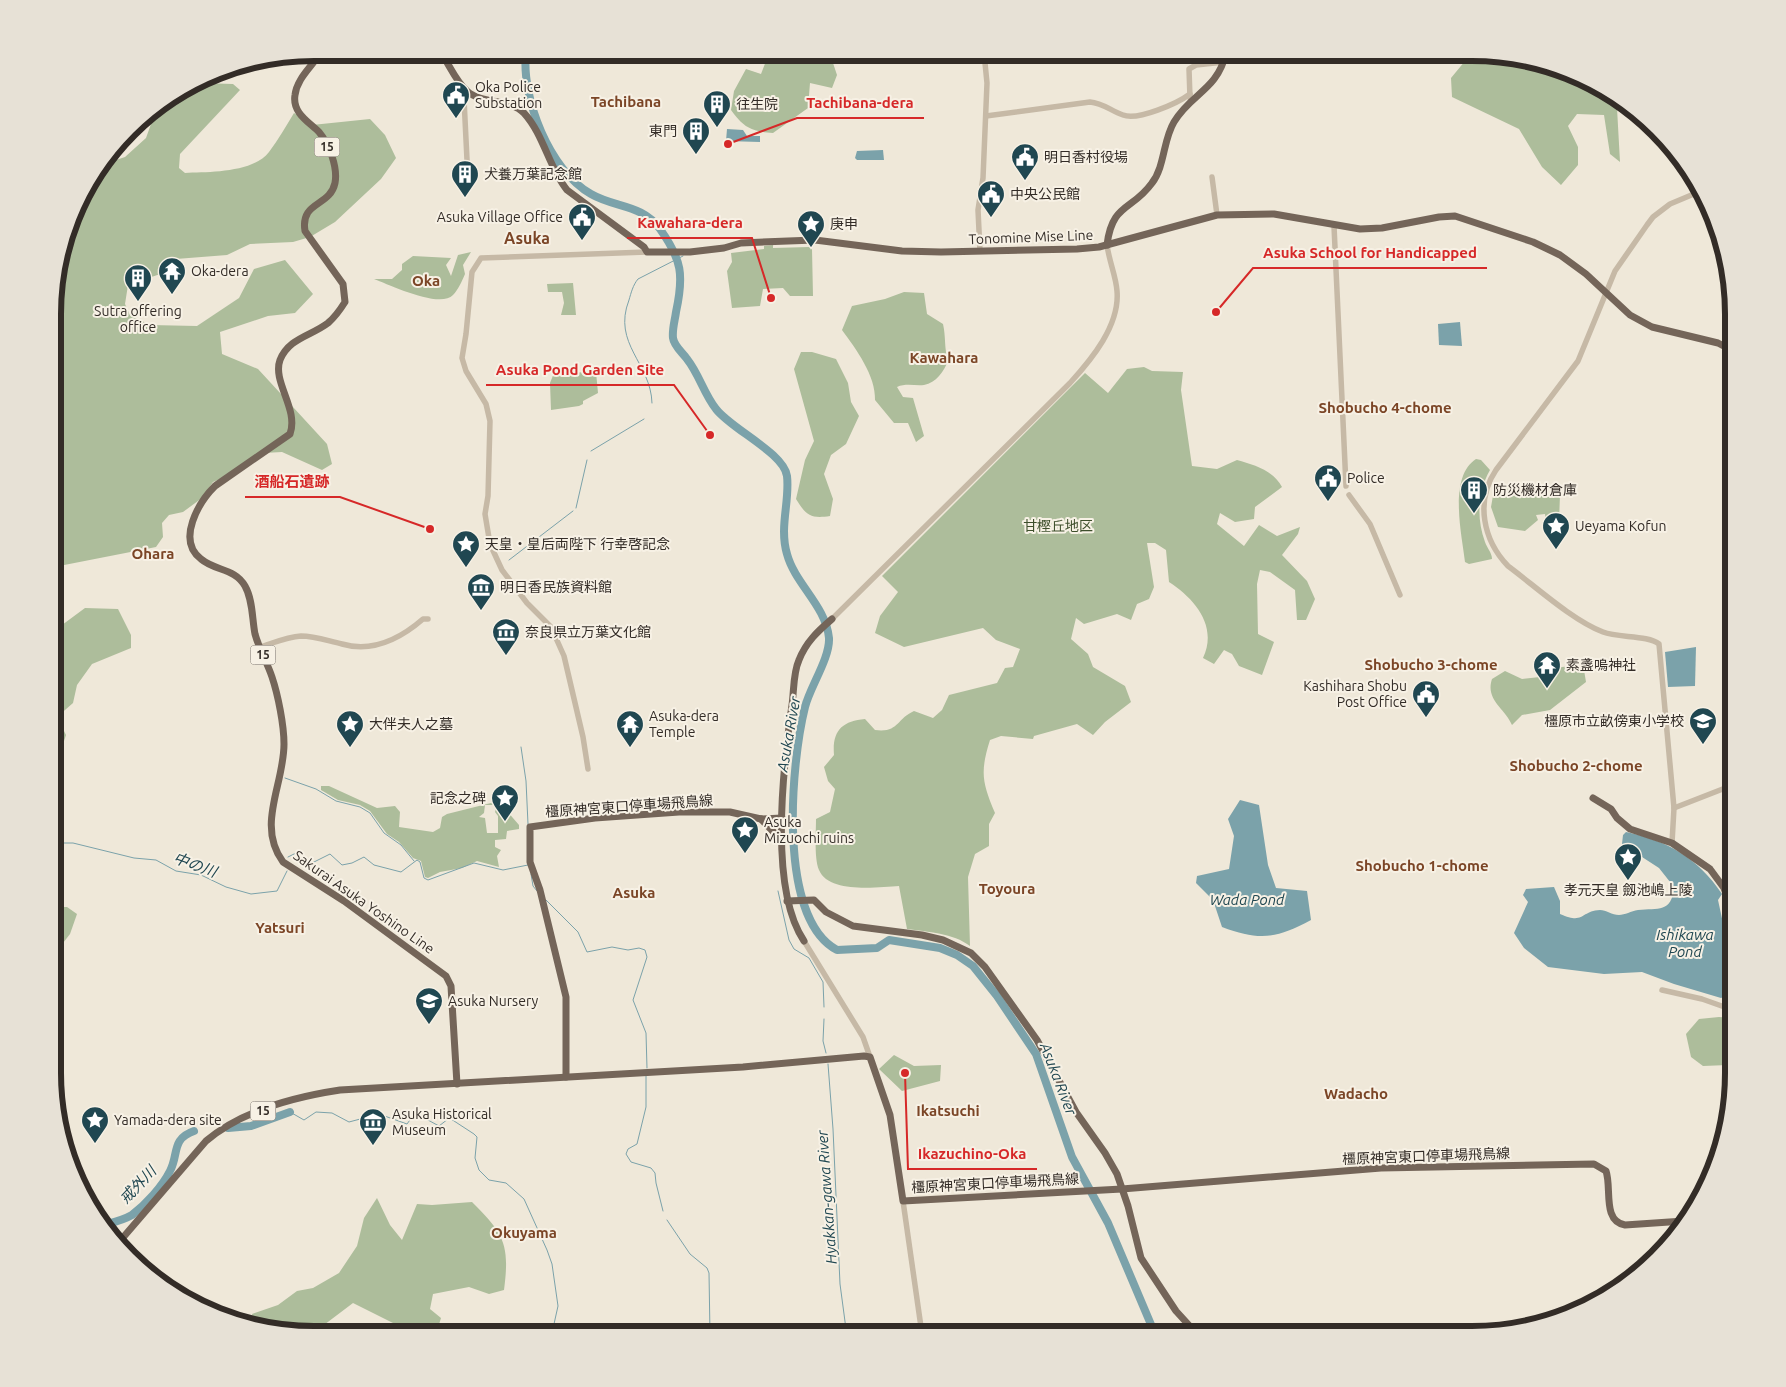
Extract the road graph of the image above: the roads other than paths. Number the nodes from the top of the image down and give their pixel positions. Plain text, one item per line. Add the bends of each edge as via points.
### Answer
1 (314, 61) edge
2 (447, 61) edge
3 (984, 61) edge
4 (1224, 62) joint
5 (466, 91) junction
6 (1190, 94) junction
7 (1190, 103) junction
8 (986, 116) junction
9 (1212, 177) dead end
10 (468, 180) dead end
11 (1694, 194) edge
12 (1217, 215) junction
13 (1334, 226) junction
14 (1107, 245) junction
15 (980, 251) junction
16 (647, 252) junction
17 (1607, 294) junction
18 (1725, 346) edge
19 (1346, 486) dead end
20 (1349, 495) dead end
21 (1400, 595) dead end
22 (428, 619) dead end
23 (832, 619) joint
24 (260, 647) junction
25 (588, 769) dead end
26 (1725, 788) edge
27 (1593, 798) dead end
28 (1674, 808) junction
29 (782, 818) junction
30 (761, 819) junction
31 (783, 842) junction
32 (1672, 843) junction
33 (1725, 891) edge
34 (787, 901) junction
35 (804, 941) joint
36 (1662, 990) dead end
37 (1725, 1007) edge
38 (870, 1057) junction
39 (566, 1077) junction
40 (457, 1084) junction
41 (1122, 1189) junction
42 (904, 1201) junction
43 (1676, 1222) edge
44 (123, 1238) edge
45 (921, 1326) edge
46 (1190, 1326) edge

1 - 24 main road, Sakurai Asuka Yoshino Line / 15 via 298,85 295,95 298,111 320,133 336,176 331,194 306,214 305,231 343,284 345,302 327,323 293,342 281,358 281,379 293,418 290,434 215,486 202,503 190,529 190,542 201,560 233,573 246,588
2 - 5 main road
3 - 8 street
4 - 6 street via 1196,65 1189,69
4 - 7 main road via 1215,80
5 - 10 street
5 - 16 main road via 480,99 522,111 559,180
6 - 7 street
6 - 8 street via 1180,102 1133,116 1121,115 1104,105 1090,102
7 - 14 main road via 1173,122 1154,182 1114,218
8 - 15 street via 978,210
9 - 12 street
11 - 17 street via 1670,204 1653,217 1619,265
12 - 13 main road, Tonomine Mise Line via 1274,214
12 - 14 main road, Tonomine Mise Line
13 - 17 main road, Tonomine Mise Line via 1372,229 1439,217 1464,218 1546,247 1579,268
13 - 19 street
14 - 15 main road, Tonomine Mise Line
14 - 23 street via 1117,286 1117,306 1112,323 1094,354 1070,383
15 - 16 main road, Tonomine Mise Line via 902,251 815,240 788,240 741,243 706,251
16 - 25 street via 481,258 472,272 462,358 486,404 490,421 486,514 490,544 502,570 527,603 551,627 564,656
17 - 18 main road, Tonomine Mise Line via 1630,315 1652,327
17 - 28 street via 1578,361 1492,476 1485,497 1485,524 1490,543 1508,566 1578,618 1603,632 1659,644
20 - 21 street via 1370,524
22 - 24 street via 422,619 398,637 373,646 355,647 300,636
23 - 29 main road via 809,640 798,662
24 - 40 main road, Sakurai Asuka Yoshino Line / 15 via 272,678 284,744 270,829 276,850 283,862 344,901 446,976 451,986
26 - 28 street
27 - 32 main road via 1611,809 1630,829
28 - 32 street
29 - 30 main road, 橿原神宮東口停車場飛鳥線
29 - 31 main road
30 - 31 main road
30 - 39 main road, 橿原神宮東口停車場飛鳥線 via 739,812 678,812 530,827 530,862 566,997
31 - 34 main road
32 - 33 main road via 1702,863 1717,877
34 - 35 main road via 794,925
34 - 41 main road via 814,900 826,912 852,926 922,935 971,953 996,980 1037,1040 1076,1112 1105,1153
35 - 38 street via 863,1037
36 - 37 street
38 - 39 main road
38 - 42 main road, 橿原神宮東口停車場飛鳥線 via 890,1114
39 - 40 main road
40 - 44 main road, 15 via 317,1093 239,1119 206,1141
41 - 42 main road, 橿原神宮東口停車場飛鳥線
41 - 43 main road, 橿原神宮東口停車場飛鳥線 via 1381,1168 1594,1164 1606,1171 1611,1215 1618,1223
41 - 46 main road via 1141,1258
42 - 45 street

